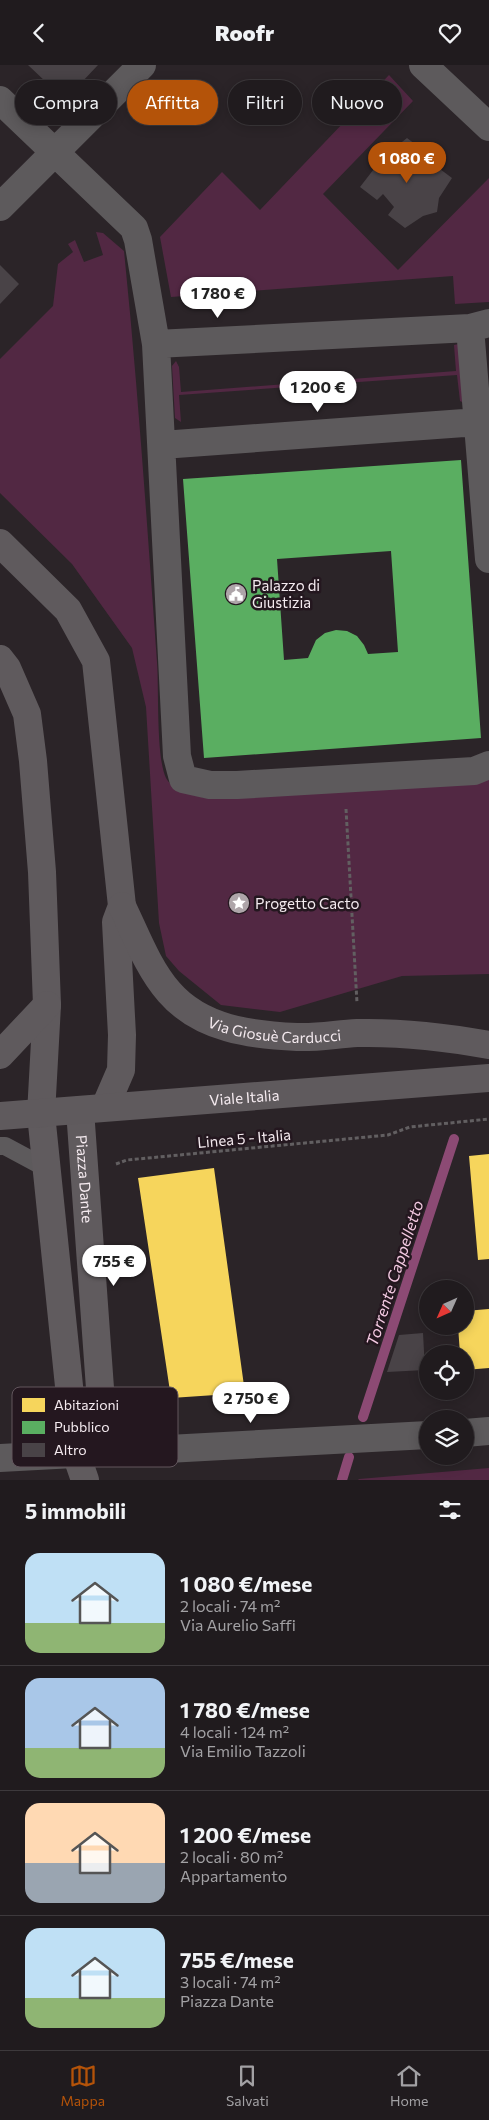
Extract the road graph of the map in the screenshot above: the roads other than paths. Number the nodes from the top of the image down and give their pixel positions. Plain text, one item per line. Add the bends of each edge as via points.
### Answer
1 (142, 65) edge
2 (423, 65) edge
3 (0, 100) edge
4 (489, 127) edge
5 (56, 151) junction
6 (0, 207) edge
7 (479, 325) edge
8 (156, 344) junction
9 (478, 422) junction
10 (162, 445) junction
11 (0, 543) edge
12 (489, 559) edge
13 (0, 659) edge
14 (489, 765) edge
15 (122, 906) junction
16 (47, 1005) junction
17 (489, 1045) edge
18 (0, 1055) edge
19 (489, 1078) edge
20 (92, 1109) junction
21 (41, 1114) junction
22 (0, 1116) edge
23 (0, 1146) edge
24 (46, 1168) junction
25 (69, 1387) edge
26 (100, 1387) edge
27 (489, 1431) edge
28 (474, 1432) edge
29 (419, 1436) edge
30 (178, 1449) edge
31 (80, 1467) edge
32 (85, 1480) edge

1 - 5 street
2 - 4 street
3 - 5 street
5 - 6 street
5 - 8 street via 134,228
7 - 8 street
7 - 9 street
8 - 10 street
9 - 10 street
9 - 12 street
10 - 14 street via 177,756 182,779 210,785 474,771
11 - 15 main road, Via Giosuè Carducci via 68,610 96,661
13 - 16 main road via 27,714 34,761
15 - 17 main road, Via Giosuè Carducci via 152,968 165,986 187,1009 206,1022 247,1032 298,1037 358,1033 443,1037
15 - 20 main road, Via Giosuè Carducci via 116,922 121,1070
16 - 18 main road
16 - 21 main road
19 - 20 main road, Viale Italia
20 - 21 main road, Viale Italia
20 - 26 street, Piazza Dante via 83,1167
21 - 22 main road, Viale Italia
21 - 24 street
23 - 24 lane via 5,1145
24 - 25 street
27 - 28 street
29 - 30 street
31 - 32 street

